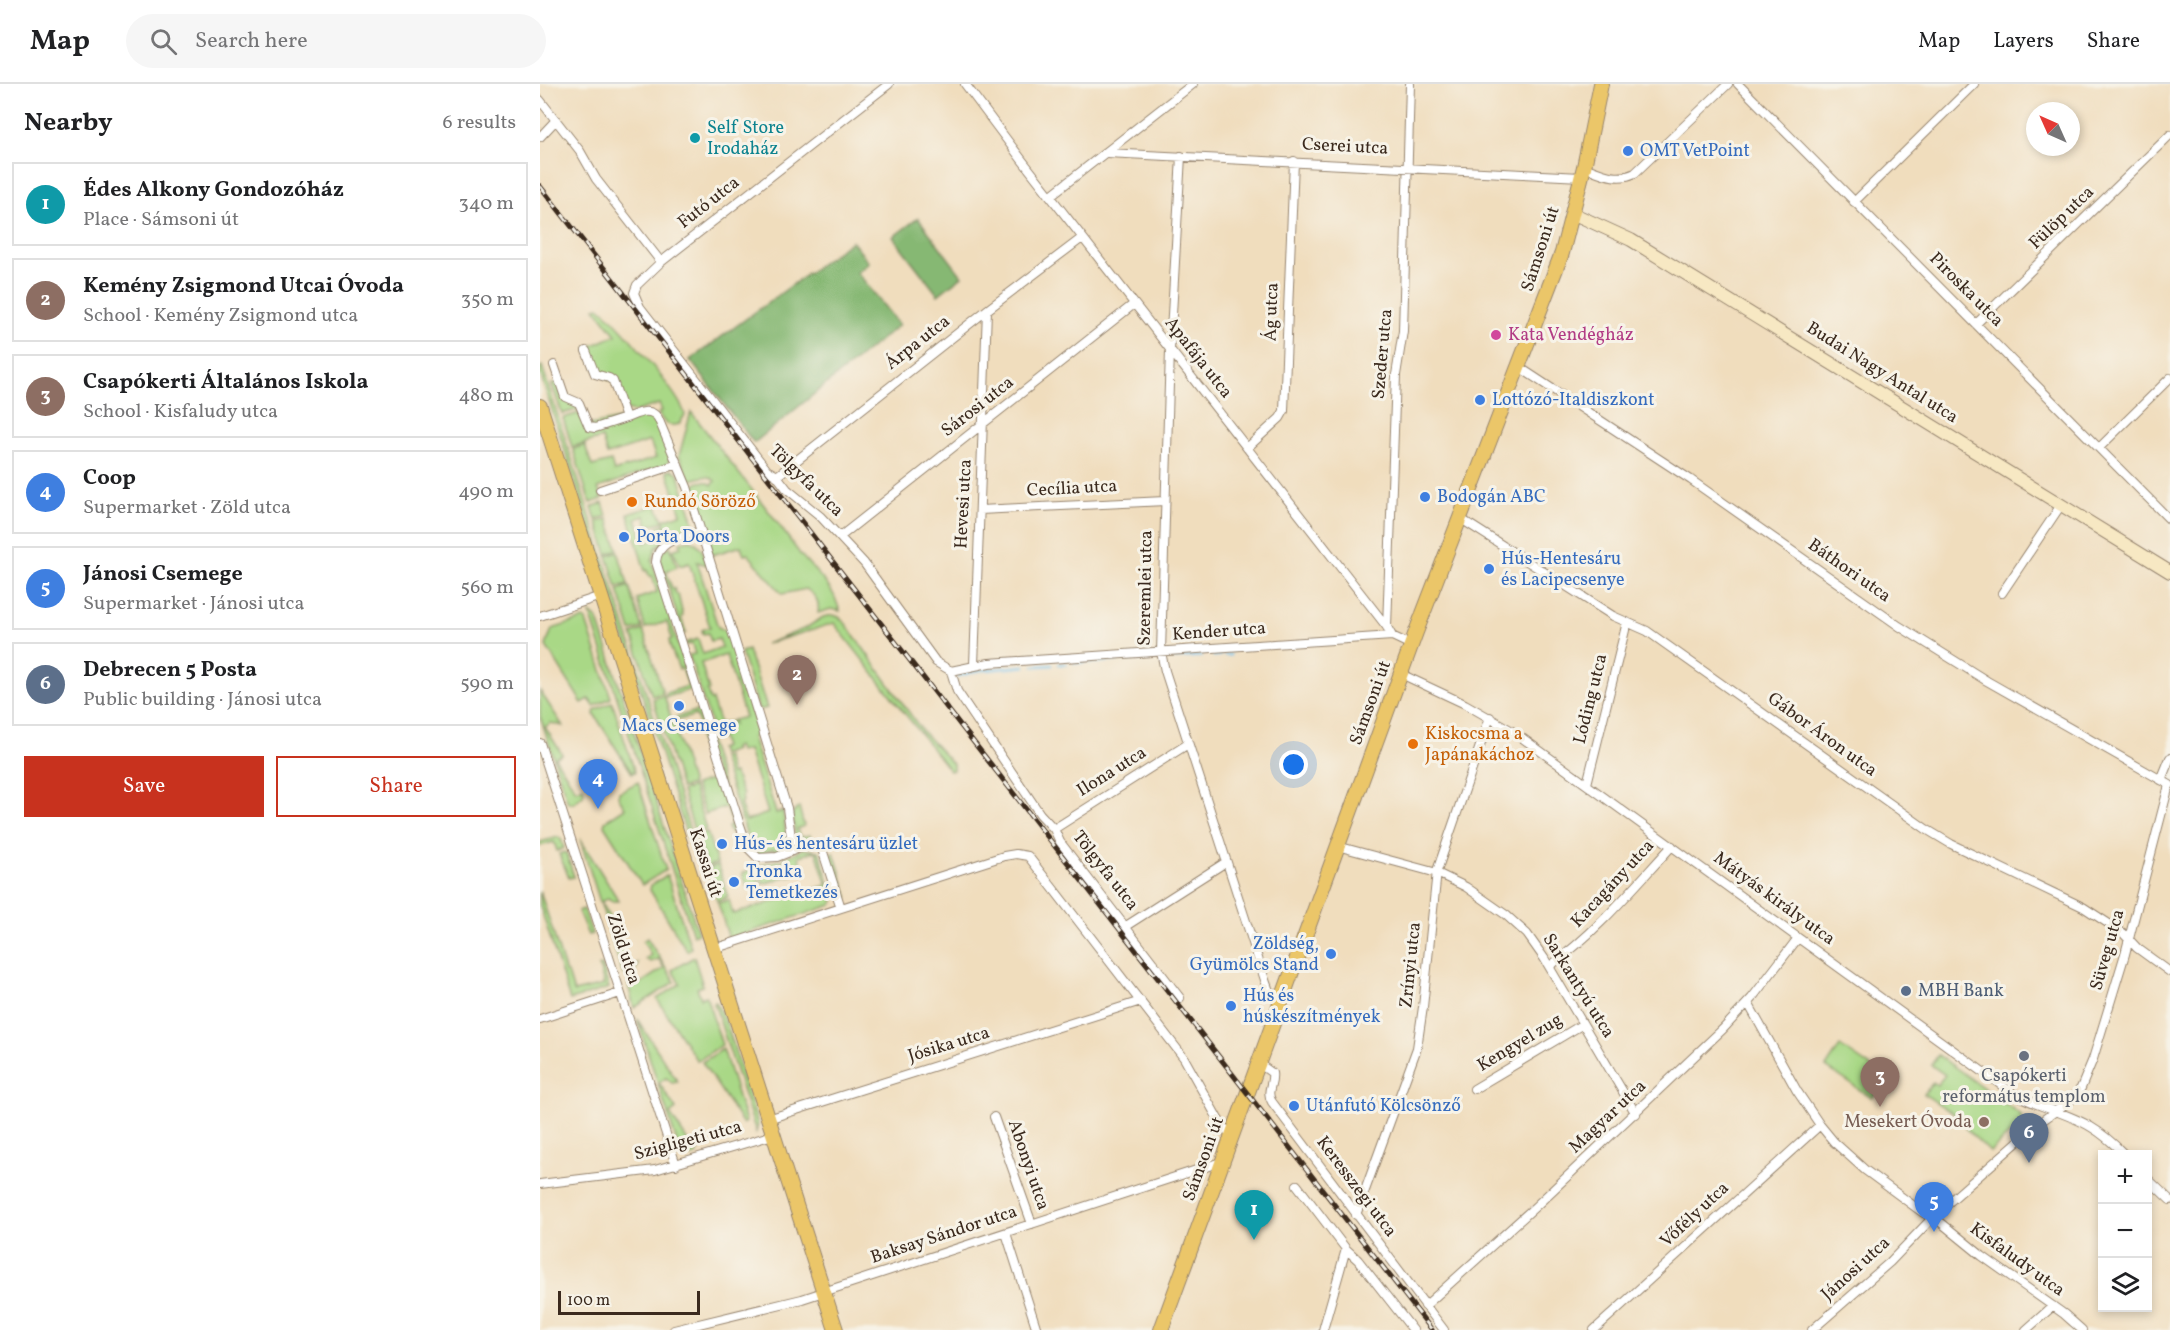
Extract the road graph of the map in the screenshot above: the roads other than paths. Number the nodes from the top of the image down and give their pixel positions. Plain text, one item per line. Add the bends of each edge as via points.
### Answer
1 (889, 84) edge
2 (965, 84) edge
3 (1193, 84) edge
4 (1410, 84) edge
5 (1601, 84) edge
6 (1728, 84) edge
7 (1738, 84) edge
8 (1974, 84) edge
9 (540, 100) edge
10 (556, 120) junction
11 (2170, 135) edge
12 (540, 137) edge
13 (1107, 153) junction
14 (1181, 156) junction
15 (1294, 161) junction
16 (1408, 167) junction
17 (1582, 172) junction
18 (1050, 196) junction
19 (1854, 202) junction
20 (1572, 213) junction
21 (1082, 238) junction
22 (661, 262) junction
23 (637, 285) joint
24 (1134, 304) junction
25 (987, 310) junction
26 (1976, 324) junction
27 (1170, 350) junction
28 (586, 351) dead end
29 (554, 365) dead end
30 (1519, 367) junction
31 (2170, 378) edge
32 (540, 406) edge
33 (626, 418) junction
34 (983, 424) junction
35 (1247, 448) junction
36 (2099, 448) junction
37 (678, 464) junction
38 (777, 476) junction
39 (600, 490) dead end
40 (1165, 501) junction
41 (2061, 505) junction
42 (980, 510) junction
43 (1458, 517) junction
44 (2170, 520) edge
45 (701, 531) junction
46 (841, 536) junction
47 (2170, 572) edge
48 (2002, 593) dead end
49 (601, 596) junction
50 (540, 616) edge
51 (1627, 622) junction
52 (1387, 627) junction
53 (1392, 636) junction
54 (1411, 645) junction
55 (1161, 652) junction
56 (974, 664) junction
57 (947, 670) junction
58 (1401, 674) junction
59 (1490, 717) junction
60 (540, 743) edge
61 (1188, 744) junction
62 (2170, 758) edge
63 (2160, 780) junction
64 (1587, 784) junction
65 (2170, 785) edge
66 (1054, 829) junction
67 (807, 845) junction
68 (1337, 846) junction
69 (1672, 846) junction
70 (1226, 862) junction
71 (1437, 873) junction
72 (841, 908) junction
73 (1126, 926) junction
74 (2129, 937) junction
75 (1798, 938) junction
76 (713, 949) junction
77 (1550, 966) junction
78 (2170, 972) edge
79 (620, 993) junction
80 (1282, 997) junction
81 (1180, 998) dead end
82 (1141, 1001) junction
83 (1748, 1003) junction
84 (540, 1019) edge
85 (1583, 1024) junction
86 (1258, 1062) junction
87 (1474, 1089) dead end
88 (2056, 1112) junction
89 (1636, 1114) junction
90 (994, 1117) dead end
91 (768, 1119) junction
92 (1820, 1125) junction
93 (773, 1135) junction
94 (1231, 1137) junction
95 (2119, 1150) edge
96 (1221, 1162) junction
97 (676, 1165) junction
98 (2152, 1183) edge
99 (540, 1184) edge
100 (1297, 1185) dead end
101 (2170, 1200) edge
102 (1356, 1215) junction
103 (1932, 1217) junction
104 (1032, 1224) junction
105 (1006, 1233) junction
106 (1346, 1249) junction
107 (824, 1292) junction
108 (1425, 1306) junction
109 (2053, 1306) junction
110 (674, 1330) edge
111 (836, 1330) edge
112 (1037, 1330) edge
113 (1161, 1330) edge
114 (1323, 1330) edge
115 (1413, 1330) edge
116 (1444, 1330) edge
117 (1594, 1330) edge
118 (1812, 1330) edge
119 (2026, 1330) edge
120 (2082, 1330) edge

1 - 22 street, Futó utca
2 - 18 street, Apafája utca
3 - 13 street
4 - 16 street, Szeder utca
5 - 17 main road, Sámsoni út
6 - 17 street, Cserei utca via 1635,173 1613,177
7 - 19 street, Piroska utca
8 - 19 street
9 - 10 street
10 - 12 street
10 - 22 street
11 - 26 street, Fülöp utca
13 - 14 street, Cserei utca
13 - 18 street
14 - 15 street, Cserei utca
14 - 27 street, Szeremlei utca
15 - 16 street, Cserei utca
15 - 35 street, Ág utca via 1283,413
16 - 17 street, Cserei utca
16 - 52 street, Szeder utca
17 - 20 main road, Sámsoni út
18 - 21 street, Apafája utca
19 - 26 street, Piroska utca
20 - 30 main road, Sámsoni út via 1562,253
20 - 41 street, Budai Nagy Antal utca via 1631,240
21 - 24 street, Apafája utca
21 - 25 street, Árpa utca
22 - 23 street, Futó utca
23 - 38 street, Tölgyfa utca via 634,292 638,304 767,470
24 - 27 street, Apafája utca
24 - 34 street, Sárosi utca
25 - 34 street, Hevesi utca
25 - 38 street, Árpa utca
26 - 36 street, Piroska utca
27 - 35 street, Apafája utca
27 - 40 street, Szeremlei utca
28 - 33 street via 594,374 614,383
29 - 33 street via 564,396 579,403 589,427
30 - 43 main road, Sámsoni út
30 - 63 street, Báthori utca via 1691,480 1899,626
31 - 36 street
32 - 49 main road, Kassai út
33 - 37 street via 644,412 655,414
34 - 42 street, Hevesi utca
34 - 46 street, Sárosi utca
35 - 52 street, Apafája utca
36 - 44 street, Piroska utca
37 - 39 street
37 - 45 street
38 - 46 street, Tölgyfa utca
40 - 42 street, Cecília utca
40 - 55 street, Szeremlei utca
41 - 47 street, Budai Nagy Antal utca
41 - 48 street
42 - 56 street, Hevesi utca
43 - 51 street, Gábor Áron utca
43 - 54 main road, Sámsoni út
45 - 67 street via 787,808 791,837
45 - 67 street via 664,544 656,562 746,845 755,856 764,859
46 - 57 street, Tölgyfa utca via 934,660
49 - 50 street
49 - 76 main road, Kassai út
51 - 64 street, Lóding utca
51 - 74 street, Gábor Áron utca via 1649,632 1944,840 2067,899
52 - 53 street, Apafája utca
53 - 54 street
53 - 55 street, Kender utca
54 - 58 main road, Sámsoni út
55 - 56 street, Kender utca
55 - 61 street, Szeremlei utca
56 - 57 street, Kender utca
57 - 66 street, Tölgyfa utca via 1040,814
58 - 59 street, Mátyás király utca
58 - 68 main road, Sámsoni út
59 - 64 street, Mátyás király utca
59 - 71 street, Zrínyi utca
60 - 79 street, Zöld utca
61 - 66 street, Ilona utca
61 - 70 street, Szeremlei utca
62 - 63 street
63 - 65 street, Báthori utca
64 - 69 street, Mátyás király utca
65 - 74 street, Süveg utca
66 - 73 street, Tölgyfa utca
67 - 72 street via 823,851
68 - 71 street, Sarkantyú utca
68 - 80 main road, Sámsoni út
69 - 75 street, Mátyás király utca
69 - 77 street, Kacagány utca via 1602,922
70 - 73 street
70 - 80 street, Szeremlei utca via 1266,984 1271,992
71 - 77 street, Sarkantyú utca via 1501,911 1532,940
71 - 102 street, Zrínyi utca via 1420,1037
72 - 76 street
72 - 82 street via 1008,855 1028,856
73 - 81 street, Tölgyfa utca
74 - 78 street, Gábor Áron utca via 2137,948
74 - 88 street, Süveg utca via 2086,1078 2075,1096
75 - 83 street, Magyar utca
75 - 88 street, Mátyás király utca via 2008,1090
76 - 91 main road, Kassai út
77 - 85 street, Sarkantyú utca
79 - 84 street
79 - 97 street, Zöld utca
80 - 86 main road, Sámsoni út
82 - 91 street, Jósika utca
82 - 94 street via 1188,1064
83 - 89 street, Magyar utca
83 - 92 street, Kisfaludy utca
85 - 87 street, Kengyel zug
85 - 89 street, Sarkantyú utca
86 - 94 main road, Sámsoni út
86 - 102 street, Keresszegi utca via 1272,1073 1268,1093 1272,1102
88 - 95 street, Mátyás király utca via 2090,1126
88 - 103 street, Jánosi utca
89 - 108 street, Magyar utca
90 - 104 street, Abonyi utca
91 - 93 main road, Kassai út
92 - 103 street, Kisfaludy utca via 1850,1158
92 - 117 street, Vőfély utca
93 - 97 street, Szigligeti utca
93 - 107 main road, Kassai út
94 - 96 main road, Sámsoni út
96 - 104 street, Baksay Sándor utca
96 - 113 main road, Sámsoni út
97 - 99 street, Szigligeti utca
98 - 101 street
100 - 106 street
102 - 108 street, Keresszegi utca
103 - 109 street, Kisfaludy utca
103 - 118 street, Jánosi utca via 1890,1262
104 - 105 street, Baksay Sándor utca
105 - 107 street, Baksay Sándor utca
105 - 112 street
106 - 114 street
106 - 115 street
107 - 110 street, Baksay Sándor utca
107 - 111 main road, Kassai út
108 - 116 street, Keresszegi utca
109 - 119 street
109 - 120 street, Kisfaludy utca

